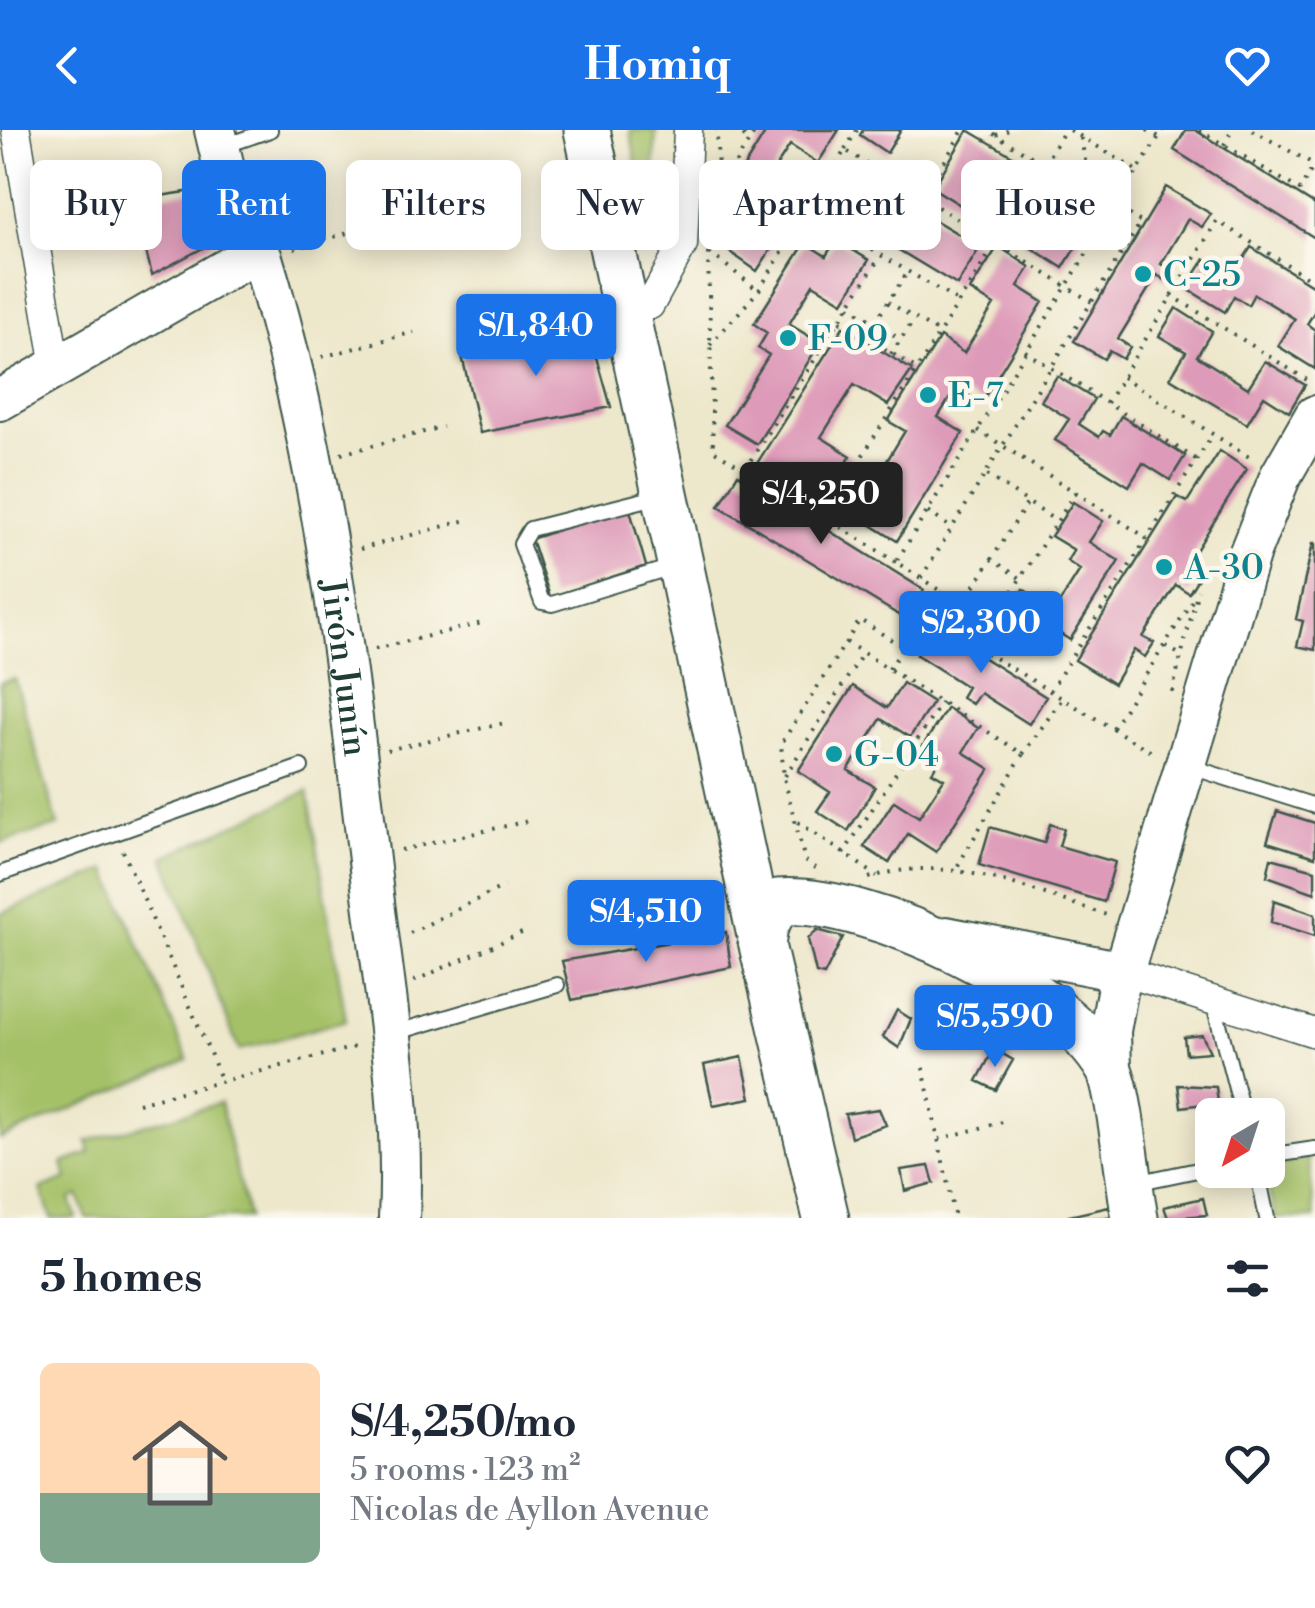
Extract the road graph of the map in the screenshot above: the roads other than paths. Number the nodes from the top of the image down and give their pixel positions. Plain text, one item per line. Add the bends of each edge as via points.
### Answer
1 (16, 130) edge
2 (270, 130) edge
3 (587, 130) edge
4 (614, 130) edge
5 (688, 130) edge
6 (218, 139) edge
7 (258, 256) junction
8 (650, 305) junction
9 (56, 367) junction
10 (0, 400) edge
11 (1315, 416) edge
12 (666, 495) junction
13 (680, 565) junction
14 (1188, 766) junction
15 (301, 767) dead end
16 (1315, 806) edge
17 (0, 874) edge
18 (778, 902) junction
19 (918, 932) junction
20 (762, 945) junction
21 (1124, 972) junction
22 (557, 985) dead end
23 (1212, 1000) junction
24 (1315, 1033) edge
25 (376, 1040) junction
26 (1110, 1071) junction
27 (1238, 1098) edge
28 (1315, 1149) edge
29 (1285, 1153) edge
30 (1195, 1174) edge
31 (1260, 1188) edge
32 (1132, 1201) edge
33 (400, 1218) edge
34 (826, 1218) edge
35 (1267, 1218) edge

1 - 9 street
2 - 6 lane
3 - 12 main road
4 - 8 main road
5 - 8 street via 684,244
6 - 7 street, Jirón Junín
7 - 9 street
7 - 25 street, Jirón Junín via 309,462 341,657 384,994
8 - 18 main road
9 - 10 street
11 - 14 street via 1280,477 1250,552
12 - 13 main road
12 - 13 lane via 530,529 521,544 542,602 552,604
13 - 20 main road
14 - 16 lane
14 - 21 street
15 - 17 lane
18 - 19 main road via 821,903
18 - 20 main road
19 - 21 street
19 - 26 main road via 1052,1007
20 - 34 main road
21 - 23 street
21 - 26 street via 1110,1031
22 - 25 lane
23 - 24 street
23 - 27 lane
25 - 33 street, Jirón Junín via 402,1167
26 - 32 main road
28 - 29 lane
30 - 32 lane
31 - 35 lane

